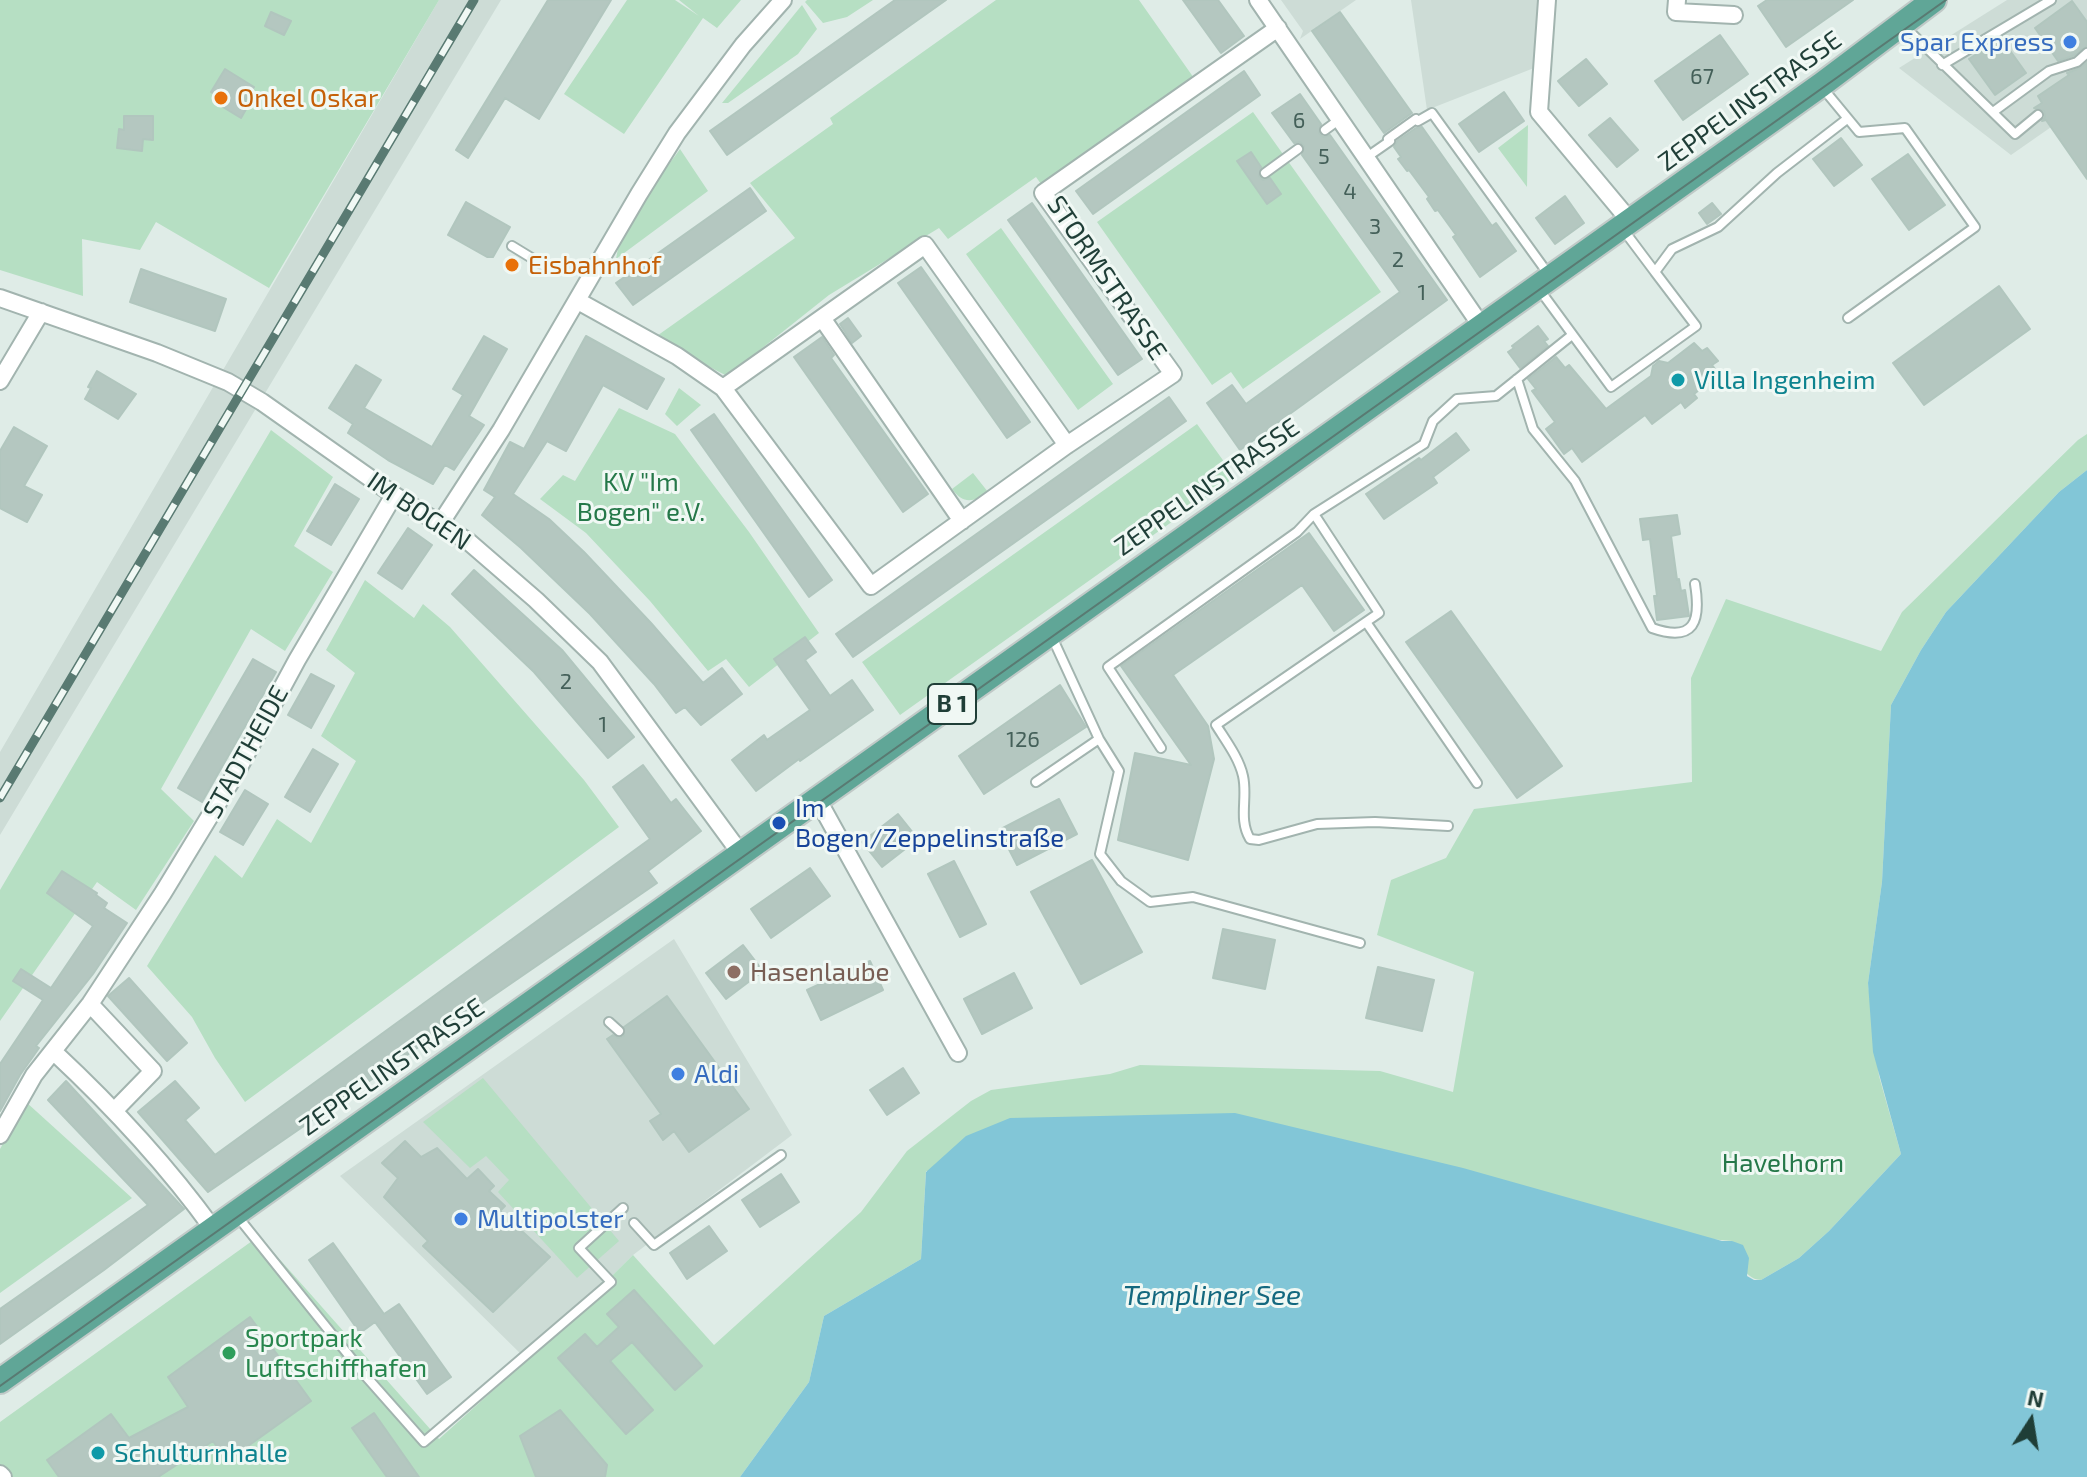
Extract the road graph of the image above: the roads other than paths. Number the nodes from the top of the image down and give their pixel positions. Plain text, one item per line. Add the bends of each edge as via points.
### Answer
1 (783, 0) edge
2 (1258, 0) edge
3 (1547, 0) edge
4 (1677, 0) edge
5 (1934, 0) edge
6 (1949, 0) edge
7 (2051, 0) edge
8 (1734, 15) dead end
9 (1903, 26) junction
10 (1278, 28) junction
11 (2087, 53) edge
12 (1942, 65) junction
13 (1821, 85) junction
14 (1993, 112) junction
15 (2038, 115) dead end
16 (1340, 119) junction
17 (1847, 119) junction
18 (1325, 130) dead end
19 (1298, 149) dead end
20 (1367, 157) junction
21 (1265, 173) dead end
22 (1626, 224) junction
23 (512, 246) dead end
24 (548, 268) dead end
25 (1655, 272) junction
26 (1544, 282) junction
27 (0, 298) edge
28 (578, 301) junction
29 (41, 312) junction
30 (822, 318) junction
31 (1848, 318) dead end
32 (1482, 327) junction
33 (1572, 335) junction
34 (1517, 379) junction
35 (0, 381) edge
36 (723, 388) junction
37 (1067, 445) junction
38 (394, 495) junction
39 (1314, 514) junction
40 (962, 521) junction
41 (440, 524) junction
42 (1695, 584) dead end
43 (1366, 622) junction
44 (1050, 633) junction
45 (1099, 739) junction
46 (1161, 748) dead end
47 (1036, 782) dead end
48 (1477, 783) dead end
49 (818, 800) junction
50 (1448, 826) dead end
51 (741, 854) junction
52 (1360, 943) dead end
53 (90, 1004) junction
54 (609, 1022) dead end
55 (619, 1031) dead end
56 (54, 1052) junction
57 (958, 1053) dead end
58 (115, 1110) junction
59 (0, 1135) edge
60 (781, 1155) dead end
61 (623, 1208) dead end
62 (235, 1214) junction
63 (634, 1223) dead end
64 (213, 1229) junction
65 (0, 1381) edge

1 - 28 street via 677,133
2 - 10 street
3 - 22 street via 1539,112
4 - 8 street via 1676,12
5 - 9 main road, ZEPPELINSTRASSE / B 1
6 - 9 main road, ZEPPELINSTRASSE / B 1
7 - 12 lane
9 - 12 lane
9 - 13 main road, ZEPPELINSTRASSE / B 1
10 - 16 street
10 - 37 street, STORMSTRASSE via 1043,193 1173,374
11 - 14 lane via 2049,71
12 - 14 lane
13 - 17 lane
13 - 22 main road, ZEPPELINSTRASSE / B 1
14 - 15 lane via 2015,134
16 - 18 lane
16 - 20 street
17 - 25 lane via 1718,227 1672,249
17 - 31 lane via 1859,132 1905,128 1975,227
19 - 21 lane
20 - 26 lane via 1432,113
20 - 32 street
22 - 25 lane
22 - 26 main road, ZEPPELINSTRASSE / B 1
23 - 24 lane
25 - 33 lane via 1696,326 1611,387
26 - 32 main road, ZEPPELINSTRASSE / B 1
26 - 33 lane
27 - 29 street, IM BOGEN
28 - 36 street, STORMSTRASSE
28 - 41 street
29 - 35 street
29 - 38 street, IM BOGEN via 228,382
30 - 36 street
30 - 37 street via 925,245
30 - 40 street
32 - 44 main road, ZEPPELINSTRASSE / B 1
33 - 34 lane
34 - 39 lane via 1496,396 1457,399 1433,421 1424,444
34 - 42 lane via 1533,429 1575,481 1652,628 1669,634 1685,631 1695,621
36 - 40 street, STORMSTRASSE via 871,586
37 - 40 street, STORMSTRASSE
38 - 41 street, IM BOGEN
38 - 53 street, STADTHEIDE via 236,773
39 - 43 lane via 1379,613
39 - 46 lane via 1297,532 1108,667
41 - 51 street, IM BOGEN via 469,542 600,662
43 - 48 lane
43 - 50 lane via 1216,725 1243,775 1245,830 1250,839 1259,840 1317,824
44 - 45 lane
44 - 49 main road, ZEPPELINSTRASSE / B 1
45 - 47 lane
45 - 52 lane via 1119,771 1100,854 1121,881 1150,902 1193,897
49 - 51 main road, ZEPPELINSTRASSE / B 1
49 - 57 street
51 - 62 main road, ZEPPELINSTRASSE / B 1
53 - 56 street, STADTHEIDE
53 - 58 street via 153,1071
54 - 55 lane
56 - 58 street
56 - 59 street, STADTHEIDE via 34,1075
58 - 64 street
60 - 63 lane via 654,1245
61 - 62 lane via 579,1248 611,1282 424,1442
62 - 64 main road, ZEPPELINSTRASSE / B 1
64 - 65 main road, ZEPPELINSTRASSE / B 1

